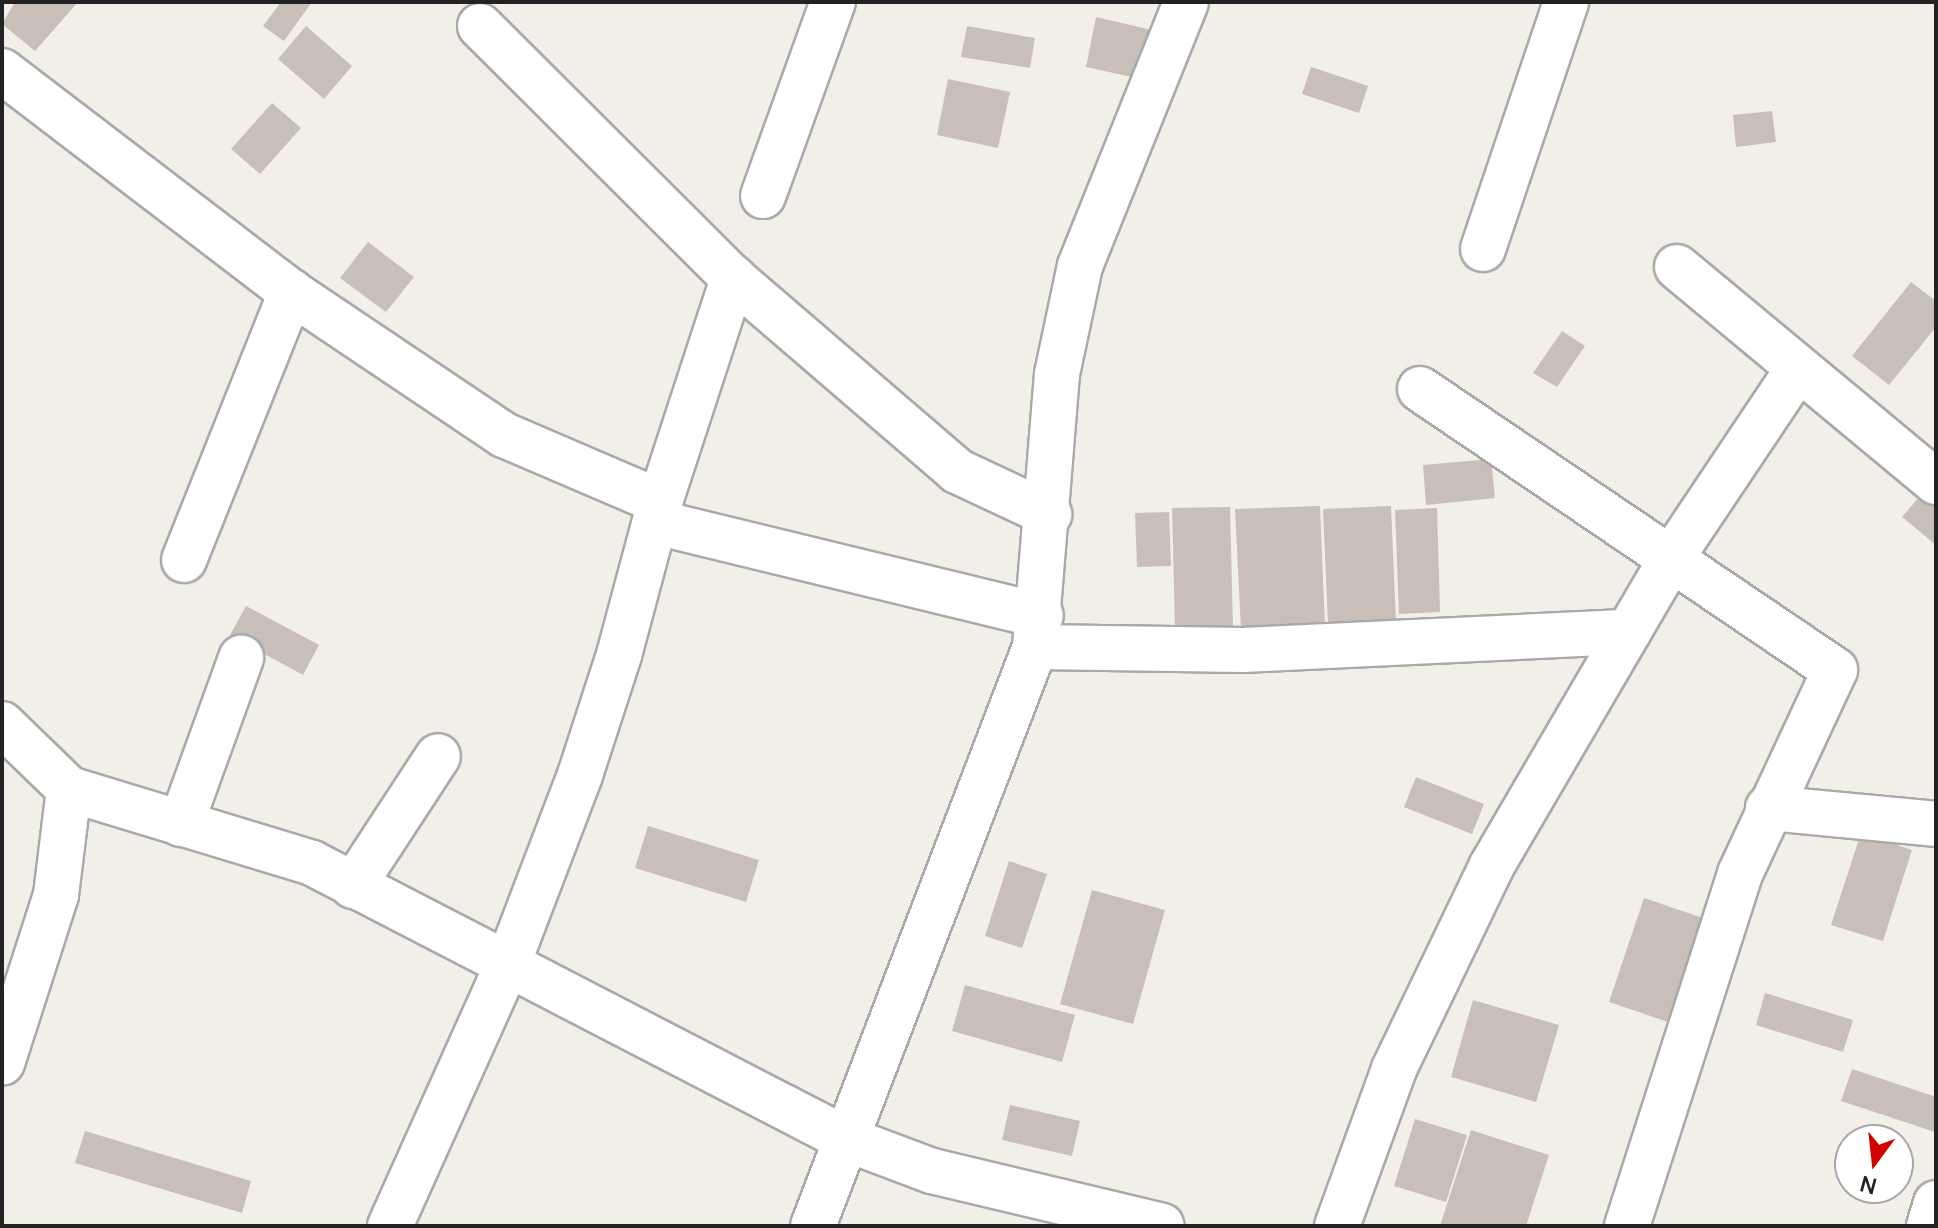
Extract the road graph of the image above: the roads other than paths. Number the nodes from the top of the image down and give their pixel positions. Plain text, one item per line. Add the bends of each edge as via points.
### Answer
1 (833, 2) edge
2 (1186, 2) edge
3 (1566, 2) edge
4 (480, 26) dead end
5 (2, 71) edge
6 (763, 196) dead end
7 (1483, 249) dead end
8 (1677, 267) dead end
9 (733, 278) junction
10 (291, 292) junction
11 (1797, 370) junction
12 (1420, 389) dead end
13 (1936, 482) edge
14 (658, 512) junction
15 (1049, 514) junction
16 (1672, 557) junction
17 (184, 560) dead end
18 (1038, 632) junction
19 (1629, 632) junction
20 (241, 658) dead end
21 (2, 724) edge
22 (438, 756) dead end
23 (69, 789) junction
24 (1768, 808) junction
25 (181, 824) junction
26 (1936, 824) edge
27 (353, 886) junction
28 (509, 961) junction
29 (2, 1063) edge
30 (844, 1138) junction
31 (1936, 1203) edge
32 (390, 1226) edge
33 (813, 1226) edge
34 (1162, 1226) edge
35 (1337, 1226) edge
36 (1627, 1226) edge
37 (1929, 1226) edge

1 - 6 street
2 - 15 street via 1080,266 1057,374
3 - 7 street
4 - 9 street
5 - 10 street
8 - 11 street
9 - 14 street
9 - 15 street via 957,471
10 - 14 street via 504,435
10 - 17 street
11 - 13 street
11 - 16 street
12 - 16 street
14 - 18 street
14 - 28 street via 580,775
15 - 18 street
16 - 19 street
16 - 24 street via 1835,670
18 - 19 street via 1243,650
18 - 30 street
19 - 35 street via 1485,880 1394,1069
20 - 25 street
21 - 23 street
22 - 27 street
23 - 25 street
23 - 29 street via 56,895
24 - 26 street
24 - 36 street via 1720,931
25 - 27 street via 312,863
27 - 28 street
28 - 30 street
28 - 32 street
30 - 33 street
30 - 34 street via 932,1171
31 - 37 street

